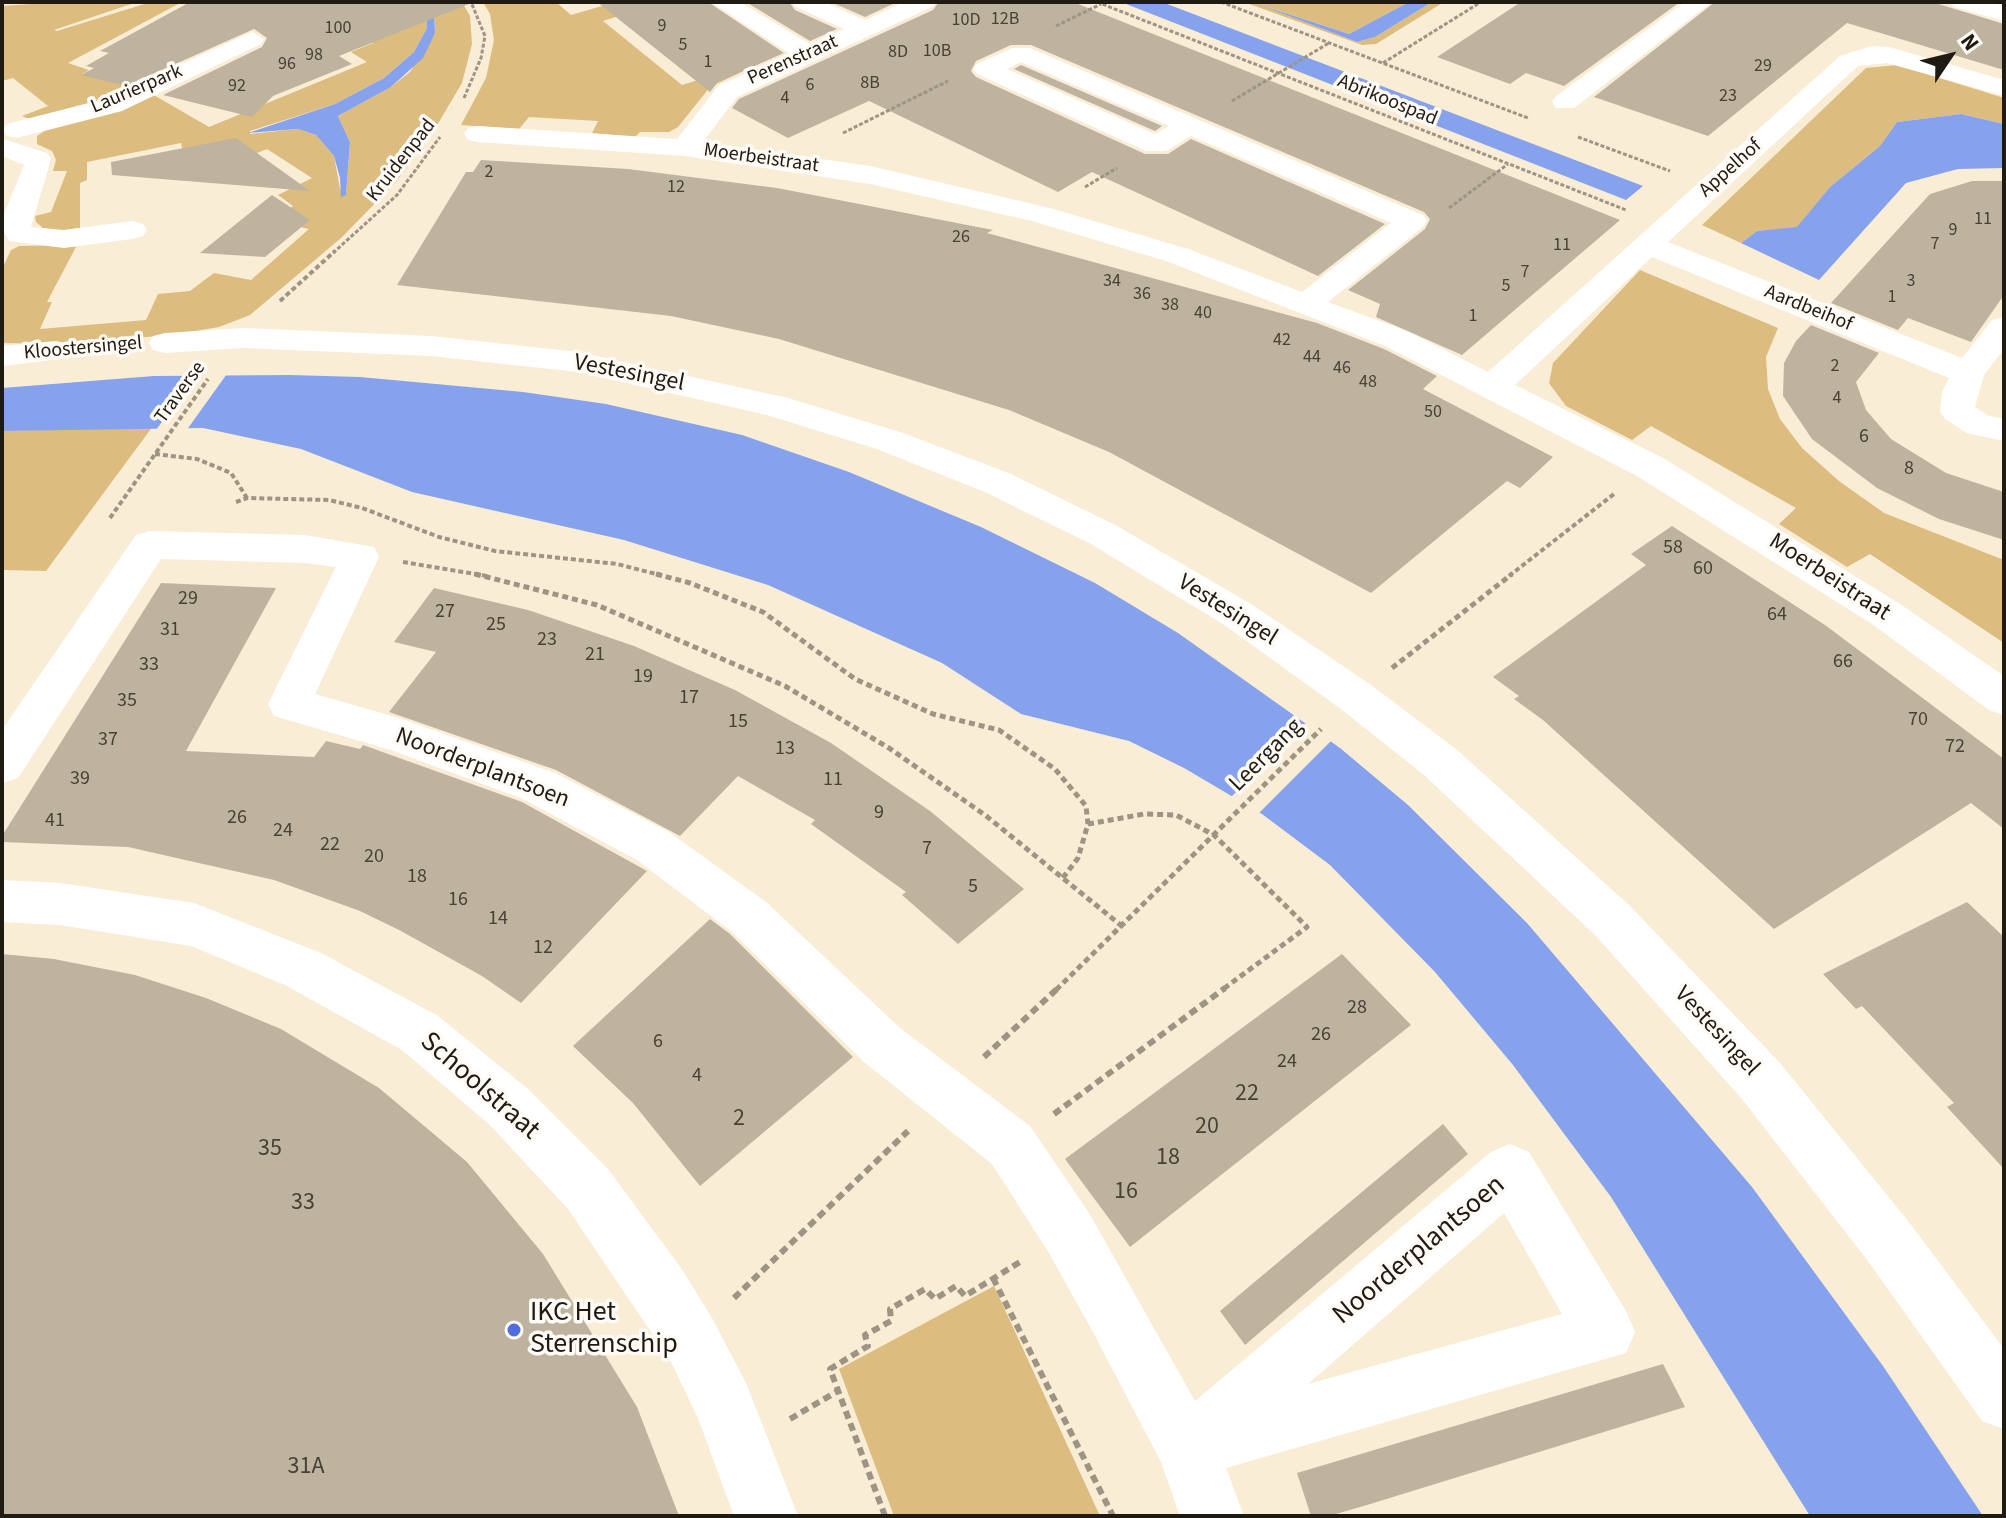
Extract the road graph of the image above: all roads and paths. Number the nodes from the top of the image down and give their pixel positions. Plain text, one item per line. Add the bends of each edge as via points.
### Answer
1 (471, 2) edge
2 (723, 2) edge
3 (804, 2) edge
4 (924, 2) edge
5 (1097, 2) edge
6 (1221, 2) edge
7 (1481, 2) edge
8 (1700, 2) edge
9 (1962, 2) edge
10 (2004, 14) edge
11 (865, 29) junction
12 (252, 39) dead end
13 (1329, 43) junction
14 (808, 54) junction
15 (986, 69) junction
16 (1279, 73) junction
17 (2004, 88) edge
18 (1565, 102) dead end
19 (460, 105) dead end
20 (1189, 126) junction
21 (444, 132) dead end
22 (478, 134) dead end
23 (7, 136) edge
24 (1156, 145) junction
25 (685, 148) junction
26 (784, 161) junction
27 (1508, 164) junction
28 (1040, 214) junction
29 (1412, 221) junction
30 (132, 230) dead end
31 (1658, 236) junction
32 (1307, 303) junction
33 (2004, 327) edge
34 (244, 338) junction
35 (165, 343) joint
36 (56, 351) joint
37 (2, 356) edge
38 (213, 373) dead end
39 (1968, 373) junction
40 (1494, 385) junction
41 (2004, 430) edge
42 (163, 442) dead end
43 (155, 454) dead end
44 (1650, 467) junction
45 (247, 498) junction
46 (160, 545) junction
47 (360, 557) junction
48 (2004, 698) edge
49 (1342, 709) junction
50 (2, 765) edge
51 (1231, 817) dead end
52 (1088, 824) junction
53 (1062, 879) junction
54 (2, 901) edge
55 (1123, 927) dead end
56 (1011, 1145) junction
57 (1069, 1233) junction
58 (993, 1278) junction
59 (2004, 1399) edge
60 (1187, 1448) junction
61 (766, 1516) edge
62 (885, 1516) edge
63 (1113, 1516) edge
64 (1212, 1516) edge

1 - 19 path, Kruidenpad via 485,36
2 - 14 street
3 - 11 street
4 - 11 street, Perenstraat
5 - 16 path, Abrikoospad
6 - 13 path
7 - 13 path via 1383,64
8 - 18 street
9 - 10 street
11 - 14 street, Perenstraat
12 - 23 street, Laurierpark via 113,105
13 - 16 path
14 - 25 street, Perenstraat via 728,91
15 - 20 street via 1021,53
15 - 24 street
15 - 26 path via 971,70
16 - 27 path, Abrikoospad
17 - 31 street, Appelhof via 1909,59 1858,57
20 - 24 street
20 - 29 street
21 - 34 path, Kruidenpad via 397,195
22 - 25 street, Moerbeistraat
23 - 30 street, Laurierpark via 38,165 15,224 20,235 64,239
24 - 28 path
25 - 26 street, Moerbeistraat
26 - 28 street, Moerbeistraat
27 - 29 path via 1436,218
27 - 31 path, Abrikoospad
28 - 32 street, Moerbeistraat via 1177,255
29 - 32 street
31 - 39 street, Aardbeihof
31 - 40 street, Appelhof
32 - 40 street, Moerbeistraat
33 - 39 street
34 - 35 street, Vestesingel
34 - 49 street, Vestesingel via 431,346 578,362 776,406 890,441 998,483 1104,535 1237,614
35 - 36 path, Kloostersingel
36 - 37 street, Kloostersingel
38 - 42 path, Traverse
39 - 41 street via 1957,411 1979,425
40 - 44 street, Moerbeistraat
43 - 45 path via 197,459 231,473
44 - 48 street, Moerbeistraat via 1886,614
44 - 49 path
45 - 46 path
45 - 52 path via 329,500 495,551 617,564 690,583 763,612 855,679 933,714 999,730 1055,769 1086,806
46 - 47 street via 305,549
46 - 50 street
47 - 53 path via 486,576 597,605 728,659 889,748 985,815
47 - 56 street, Noorderplantsoen via 289,704 399,735 539,786 653,846 749,917 882,1045
49 - 51 path, Leergang
49 - 59 street, Vestesingel via 1440,762 1645,956 1761,1081
52 - 53 path via 1078,858
52 - 56 path via 1144,814 1176,815 1214,835 1307,927
53 - 55 path
54 - 61 street, Schoolstraat via 60,904 194,925 303,969 420,1033 509,1107 588,1189 660,1289 724,1405
56 - 57 street, Noorderplantsoen
57 - 58 path
57 - 60 street, Noorderplantsoen
58 - 62 path via 965,1296 956,1286 935,1299 925,1289 890,1309 891,1321 865,1335 868,1346 830,1369
58 - 63 path
60 - 60 street, Noorderplantsoen via 1441,1378 1605,1332 1510,1171
60 - 64 street, Noorderplantsoen

